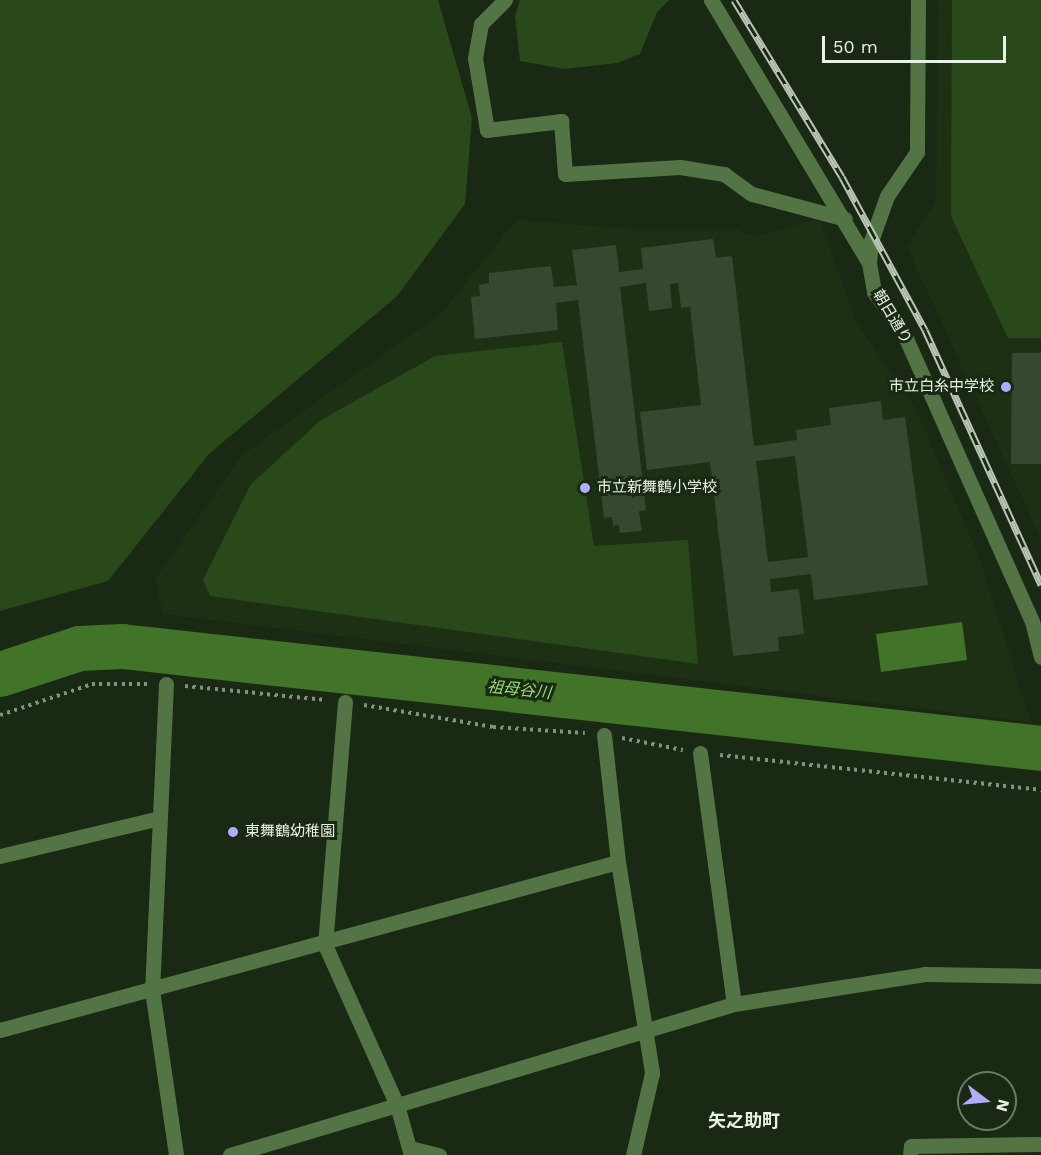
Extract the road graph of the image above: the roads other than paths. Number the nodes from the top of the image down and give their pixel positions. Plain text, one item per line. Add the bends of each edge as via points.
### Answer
1 (505, 0) edge
2 (711, 0) edge
3 (918, 0) edge
4 (845, 219) junction
5 (868, 262) junction
6 (1041, 657) edge
7 (165, 684) road end
8 (345, 702) road end
9 (604, 735) road end
10 (700, 753) road end
11 (159, 818) junction
12 (0, 856) edge
13 (618, 862) junction
14 (325, 945) junction
15 (1041, 976) edge
16 (152, 990) junction
17 (734, 1004) junction
18 (0, 1030) edge
19 (645, 1032) junction
20 (397, 1105) junction
21 (1041, 1144) edge
22 (410, 1151) edge
23 (176, 1155) edge
24 (230, 1155) edge
25 (439, 1155) edge
26 (633, 1155) edge
27 (910, 1155) edge

1 - 4 street via 481,24 475,58 487,130 561,121 565,174 680,167 724,174 752,194
2 - 4 street
3 - 5 street, 朝日通り via 917,152 887,196
4 - 5 street
5 - 6 street, 朝日通り via 874,292 904,334 1032,621
7 - 11 street
8 - 14 street
9 - 13 street
10 - 17 street
11 - 12 street
11 - 16 street
13 - 14 street
13 - 19 street
14 - 16 street
14 - 20 street
15 - 17 street via 925,974
16 - 18 street
16 - 23 street
17 - 19 street
19 - 20 street
19 - 26 street via 652,1073
20 - 22 street
20 - 24 street
21 - 27 street via 911,1146
22 - 25 street

